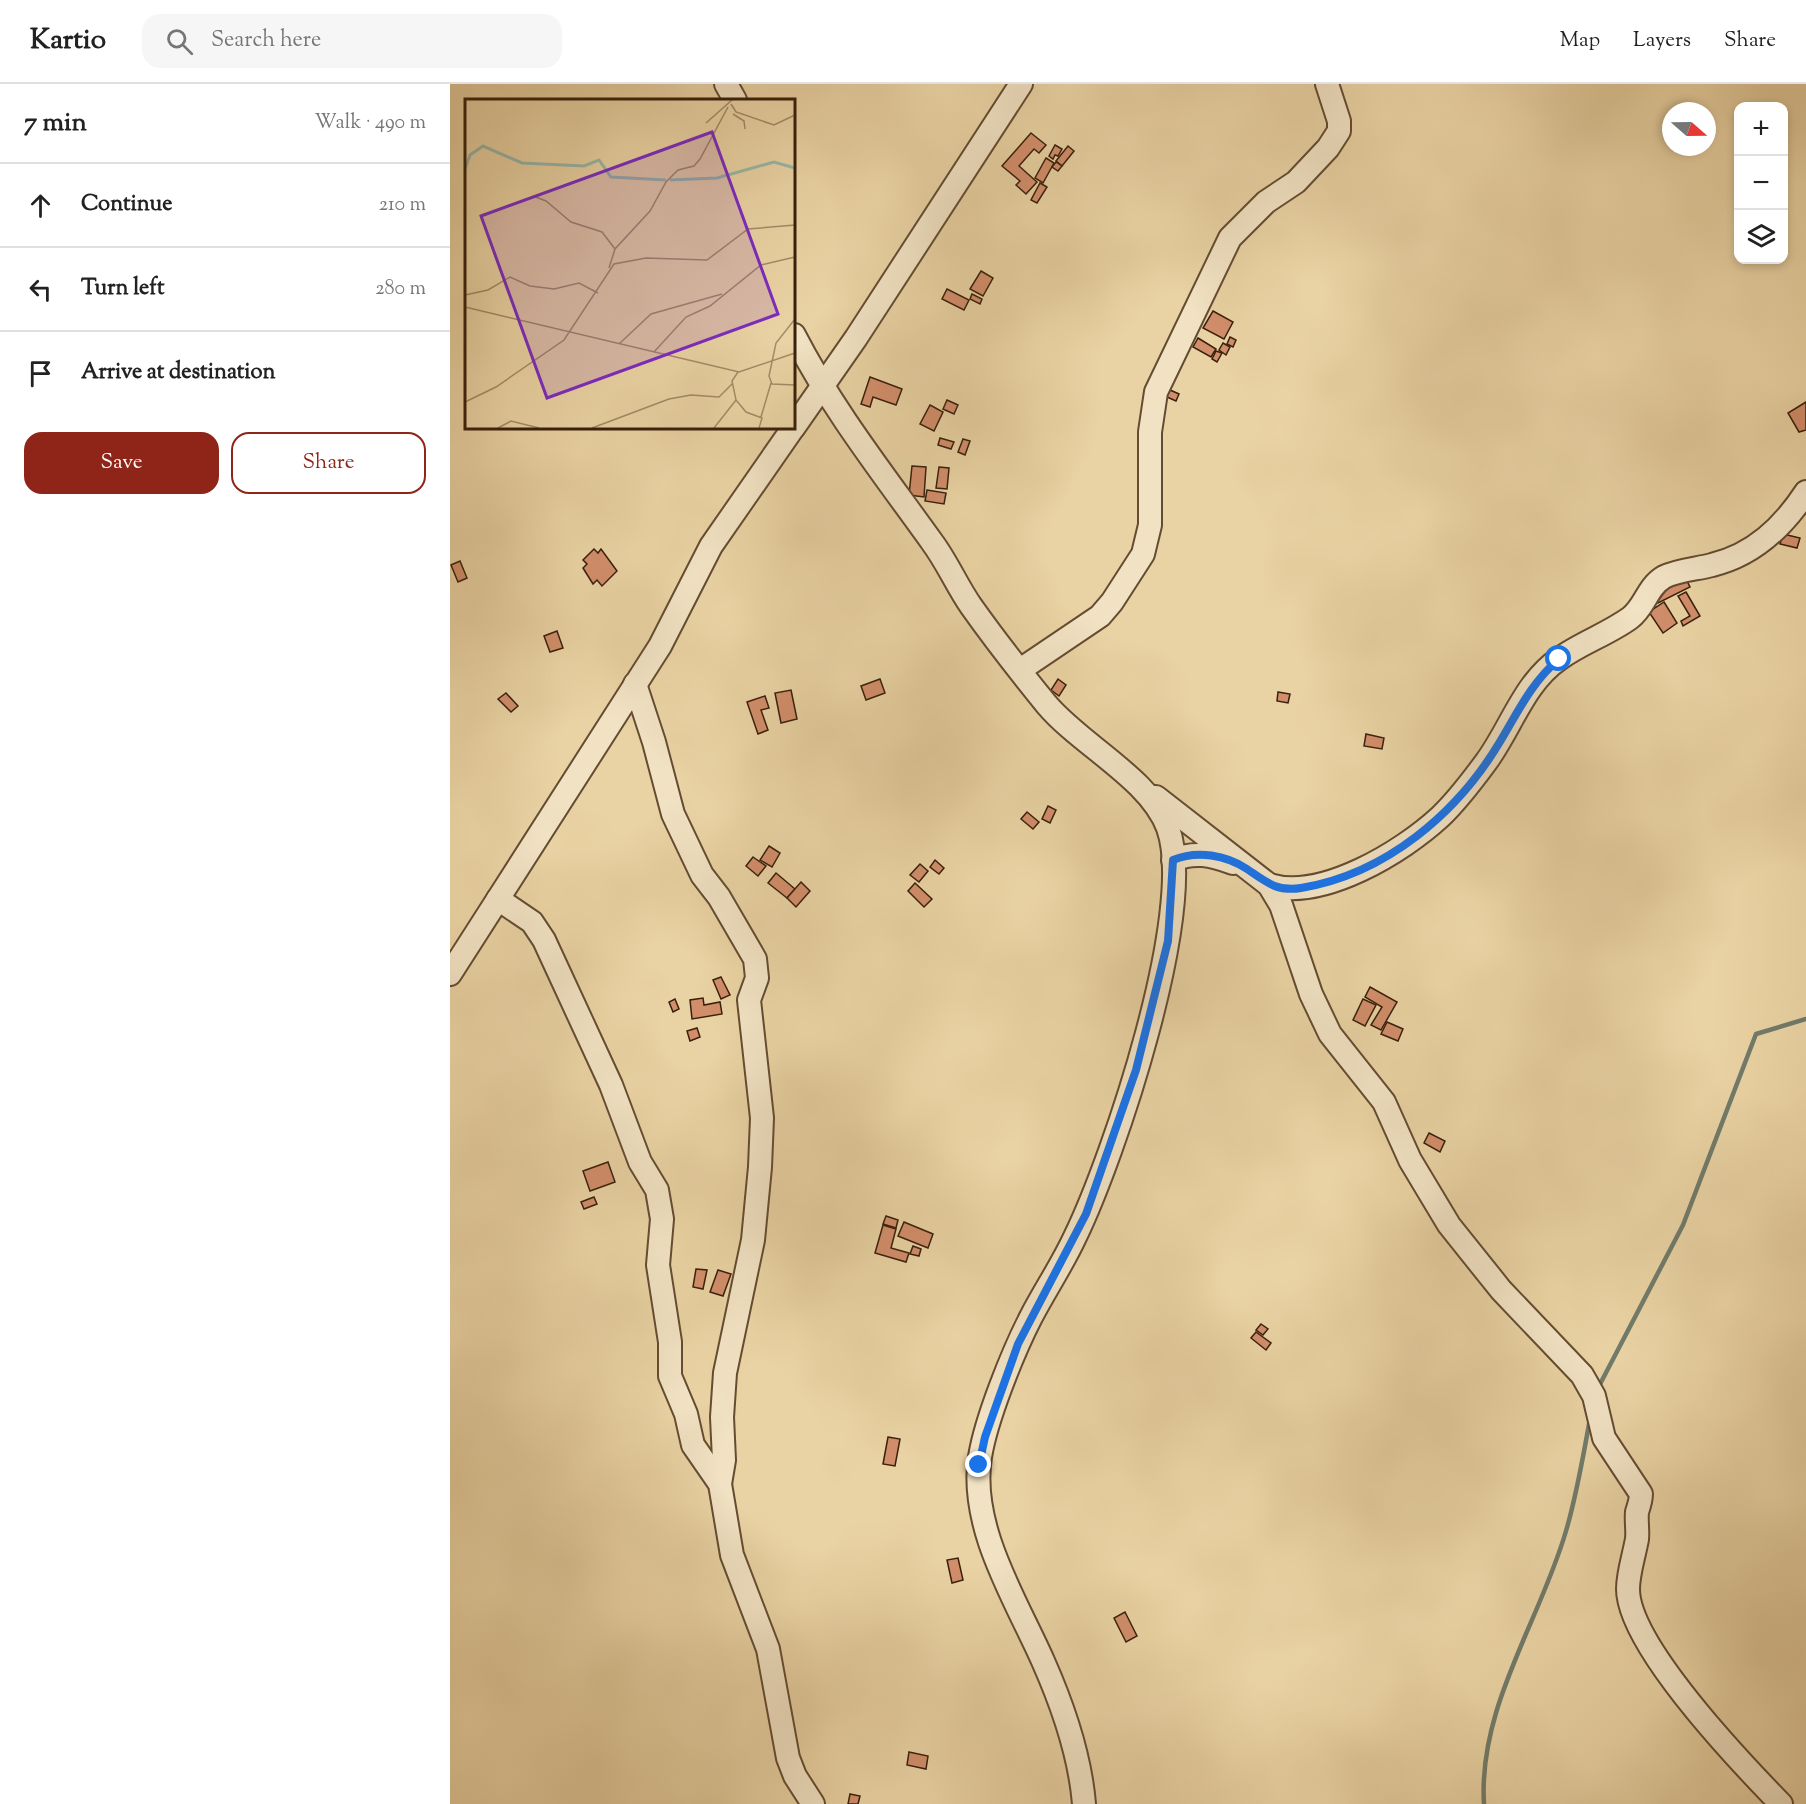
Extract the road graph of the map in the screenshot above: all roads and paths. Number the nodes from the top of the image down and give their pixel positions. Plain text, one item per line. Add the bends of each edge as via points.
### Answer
1 (726, 84) edge
2 (1021, 84) edge
3 (1327, 84) edge
4 (734, 99) edge
5 (795, 337) edge
6 (821, 386) junction
7 (795, 424) edge
8 (792, 429) edge
9 (1806, 492) edge
10 (1020, 670) junction
11 (635, 684) junction
12 (1142, 788) junction
13 (1173, 860) junction
14 (1245, 868) junction
15 (1269, 885) junction
16 (498, 899) junction
17 (450, 974) edge
18 (720, 1484) junction
19 (813, 1804) edge
20 (1084, 1804) edge
21 (1781, 1804) edge

1 - 4 street
2 - 6 street
3 - 10 street via 1339,131 1296,182 1266,202 1230,238 1156,392 1150,432 1150,525 1143,554 1100,616
5 - 6 street
6 - 7 street
6 - 10 street via 934,544 969,603
8 - 11 street via 711,546 664,638
9 - 15 street via 1752,550 1730,560 1666,576 1651,587 1630,618 1551,665 1533,685 1501,741 1456,801 1412,839 1360,870 1328,883 1293,889
10 - 12 street via 1063,721
11 - 16 street
11 - 18 street via 673,814 702,874 755,958 757,969 749,1000 762,1118 757,1211 725,1373 725,1448
12 - 13 street via 1170,832
12 - 14 street
13 - 14 street via 1204,854
13 - 20 street via 1168,941 1136,1070 1086,1214 1018,1344 979,1465 985,1524 1011,1596 1064,1715 1080,1771
14 - 15 street
15 - 21 street via 1284,913 1322,1018 1339,1047 1384,1102 1435,1205 1501,1290 1589,1384 1604,1438 1641,1494 1628,1588 1634,1618 1715,1734
16 - 17 street
16 - 18 street via 532,922 544,940 611,1085 640,1162 657,1190 662,1219 658,1265 670,1342 670,1376 686,1414 693,1445
18 - 19 street via 732,1555 768,1649 788,1758

